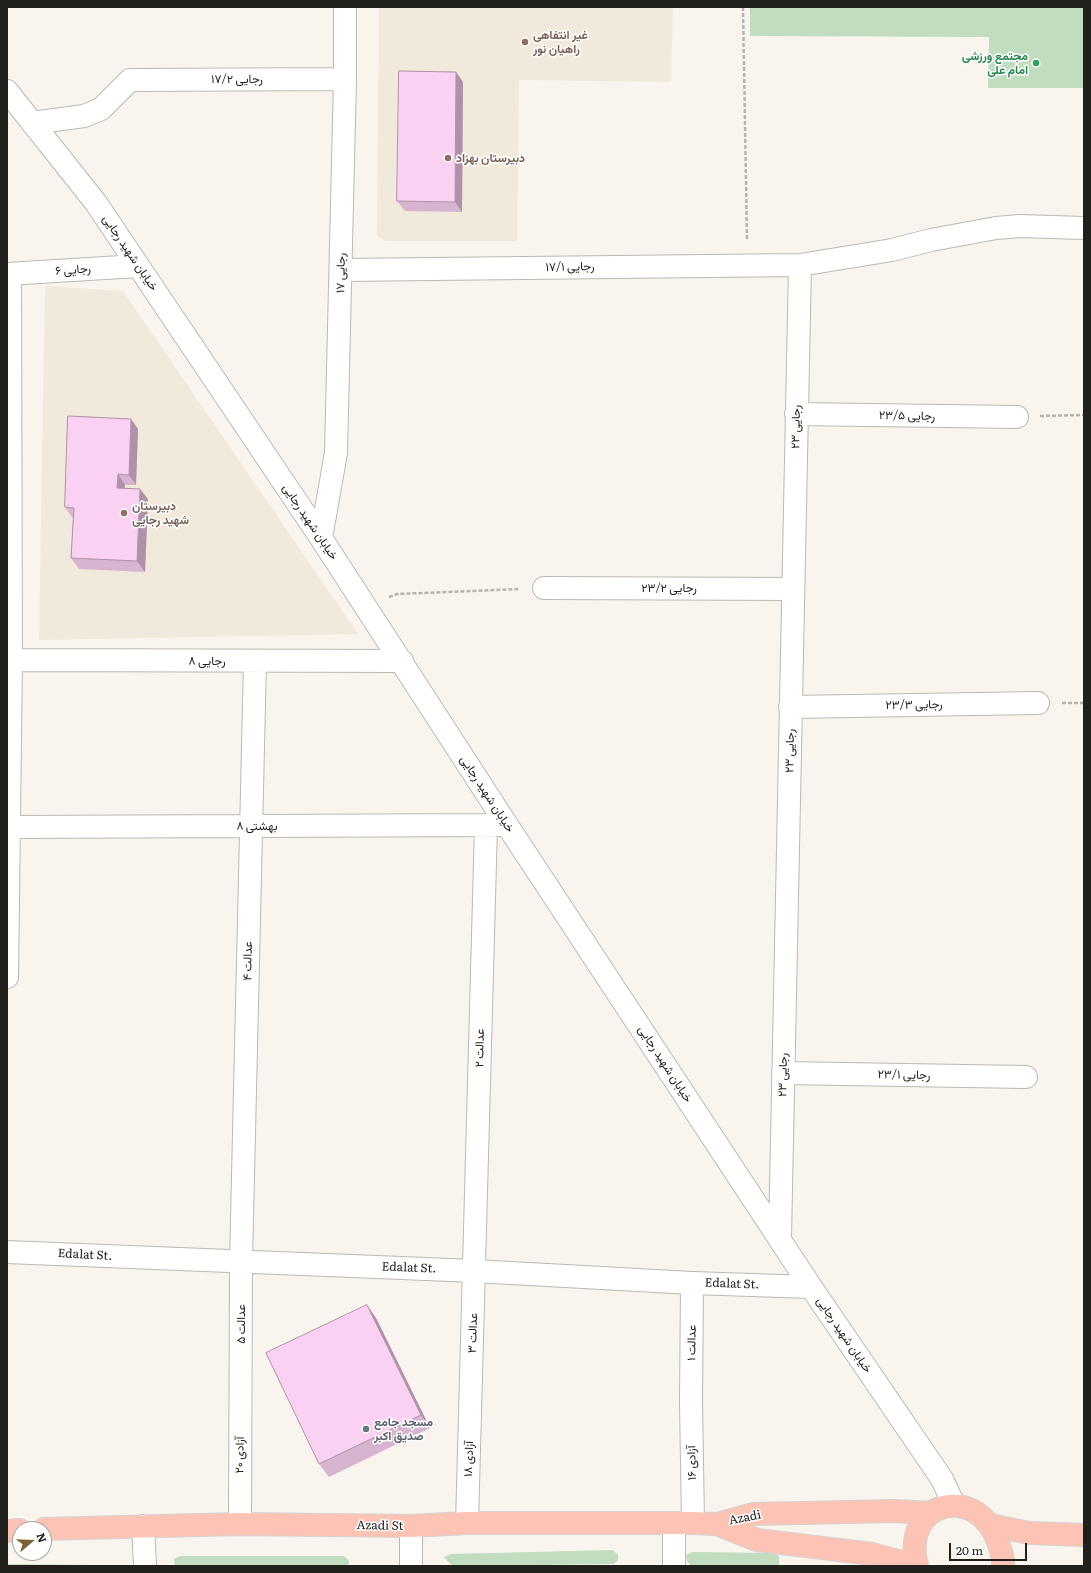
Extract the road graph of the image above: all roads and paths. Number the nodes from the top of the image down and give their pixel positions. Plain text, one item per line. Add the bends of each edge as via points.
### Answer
1 (345, 7) edge
2 (743, 7) edge
3 (345, 79) junction
4 (7, 91) edge
5 (32, 123) junction
6 (1084, 228) edge
7 (800, 265) junction
8 (138, 266) junction
9 (747, 266) junction
10 (341, 270) junction
11 (8, 274) edge
12 (796, 414) junction
13 (1084, 415) edge
14 (1017, 417) joint
15 (321, 538) junction
16 (544, 588) joint
17 (793, 589) junction
18 (366, 606) junction
19 (9, 660) edge
20 (255, 661) junction
21 (402, 661) junction
22 (1038, 703) dead end
23 (790, 707) junction
24 (486, 825) junction
25 (507, 825) junction
26 (8, 826) edge
27 (251, 826) junction
28 (7, 977) edge
29 (783, 1073) junction
30 (1026, 1077) dead end
31 (780, 1237) junction
32 (7, 1252) edge
33 (241, 1262) junction
34 (475, 1271) junction
35 (692, 1283) junction
36 (811, 1287) junction
37 (241, 1386) joint
38 (470, 1395) joint
39 (691, 1402) joint
40 (954, 1505) junction
41 (931, 1513) junction
42 (467, 1523) junction
43 (684, 1523) junction
44 (240, 1524) junction
45 (717, 1524) junction
46 (990, 1524) junction
47 (143, 1526) junction
48 (411, 1526) junction
49 (52, 1530) edge
50 (1084, 1535) edge
51 (145, 1566) edge
52 (411, 1566) edge
53 (674, 1566) edge
54 (917, 1566) edge
55 (1003, 1566) edge

1 - 3 street, رجایی ۱۷
2 - 9 path
3 - 5 street, رجایی ۱۷/۲ via 130,80 101,109 84,116
3 - 10 street, رجایی ۱۷
4 - 5 street, خیابان شهید رجایی
5 - 8 street, خیابان شهید رجایی via 96,203
6 - 7 street, رجایی ۱۷/۱ via 996,228 892,250
7 - 9 street, رجایی ۱۷/۱
7 - 12 street, رجایی ۲۳
8 - 11 street, رجایی ۶
8 - 15 street, خیابان شهید رجایی
9 - 10 street, رجایی ۱۷/۱
10 - 15 street, رجایی ۱۷ via 336,453
11 - 19 street
12 - 14 street, رجایی ۲۳/۵
12 - 17 street, رجایی ۲۳
13 - 14 path
15 - 18 street, خیابان شهید رجایی
16 - 17 street, رجایی ۲۳/۲
16 - 18 path via 397,594
17 - 23 street, رجایی ۲۳
18 - 21 street, خیابان شهید رجایی
19 - 20 street, رجایی ۸
19 - 26 street
20 - 21 street, رجایی ۸
20 - 27 street, عدالت ۴
21 - 25 street, خیابان شهید رجایی
22 - 23 street, رجایی ۲۳/۳
23 - 29 street, رجایی ۲۳
24 - 25 street, بهشتی ۸
24 - 27 street, بهشتی ۸
24 - 34 street, عدالت ۲
25 - 31 street, خیابان شهید رجایی
26 - 27 street, بهشتی ۸
26 - 28 street
27 - 33 street, عدالت ۴
29 - 30 street, رجایی ۲۳/۱
29 - 31 street, رجایی ۲۳
31 - 36 street, خیابان شهید رجایی
32 - 33 street, Edalat St.
33 - 34 street, Edalat St.
33 - 37 street, عدالت ۵
34 - 35 street, Edalat St.
34 - 38 street, عدالت ۳
35 - 36 street, Edalat St.
35 - 39 street, عدالت ۱
36 - 40 street, خیابان شهید رجایی via 942,1479
37 - 44 street, آزادی ۲۰
38 - 42 street, آزادی ۱۸
39 - 43 street, آزادی ۱۶
40 - 41 main road
40 - 46 main road via 970,1509
41 - 45 main road, Azadi via 895,1511 754,1514
41 - 54 main road via 922,1522 916,1535 913,1552
42 - 43 main road, Azadi St
42 - 48 main road, Azadi St
43 - 45 main road, Azadi St
43 - 53 street, آزادی ۱۶
44 - 47 main road, Azadi St
44 - 48 main road, Azadi St
45 - 54 main road, Azadi via 757,1540 872,1554
46 - 50 main road via 1029,1533
46 - 55 main road via 996,1536
47 - 49 main road, Azadi St
47 - 51 street
48 - 52 street

